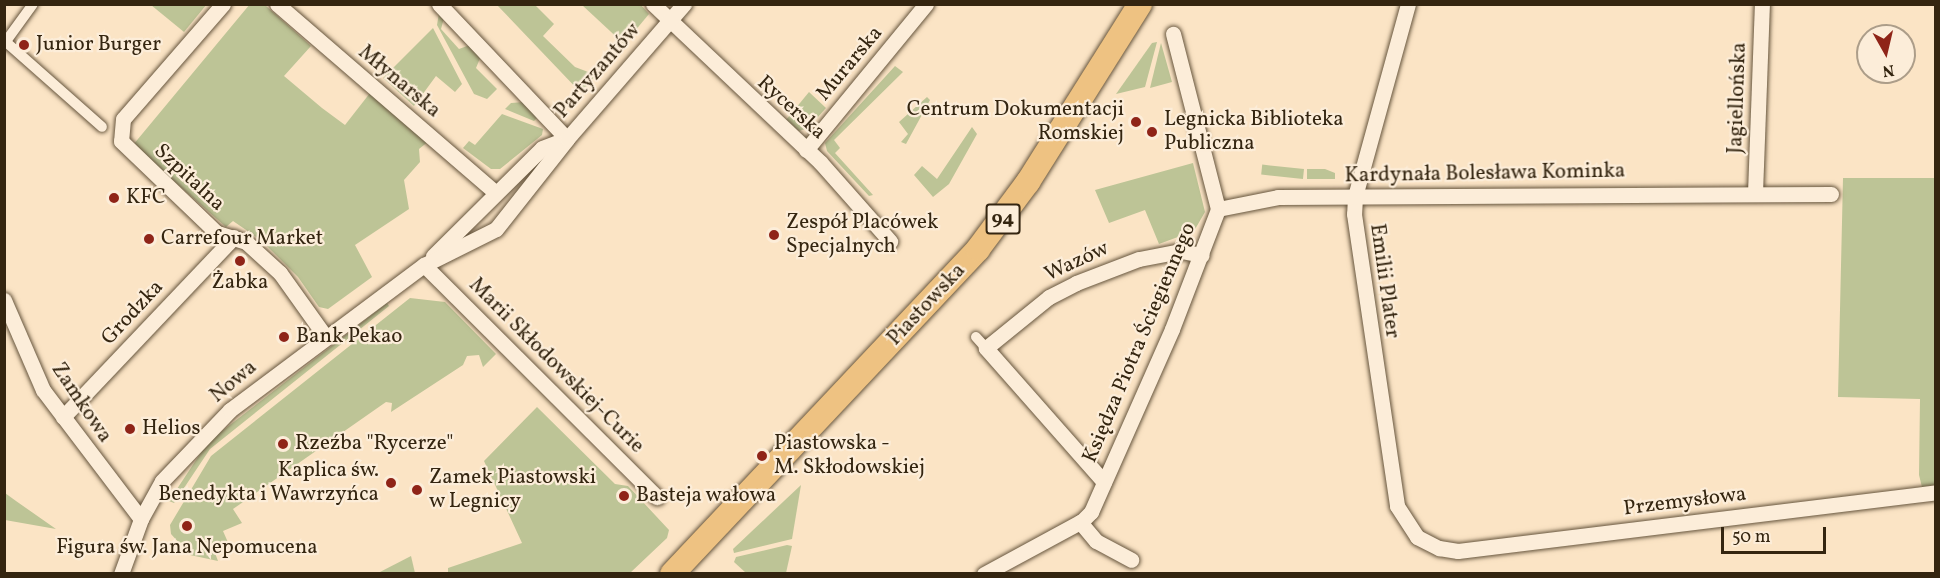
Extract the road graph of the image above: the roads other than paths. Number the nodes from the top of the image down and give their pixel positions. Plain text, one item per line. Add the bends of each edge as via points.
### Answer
1 (33, 4) edge
2 (223, 4) edge
3 (277, 4) edge
4 (439, 4) edge
5 (653, 4) edge
6 (684, 4) edge
7 (926, 4) edge
8 (1140, 4) edge
9 (1408, 4) edge
10 (1762, 4) edge
11 (669, 22) junction
12 (1173, 34) dead end
13 (5, 43) edge
14 (102, 127) dead end
15 (567, 139) junction
16 (806, 150) junction
17 (494, 191) junction
18 (1755, 193) junction
19 (1831, 194) dead end
20 (1354, 197) junction
21 (1218, 209) junction
22 (470, 217) junction
23 (484, 235) junction
24 (234, 237) junction
25 (892, 244) dead end
26 (1202, 255) junction
27 (424, 265) junction
28 (4, 300) edge
29 (325, 336) junction
30 (63, 417) junction
31 (1104, 482) junction
32 (1935, 492) edge
33 (657, 497) dead end
34 (141, 519) junction
35 (1080, 522) junction
36 (1439, 548) joint
37 (1131, 560) dead end
38 (121, 573) edge
39 (672, 573) edge
40 (984, 573) edge

1 - 13 street
2 - 24 street, Szpitalna via 123,119 120,133 126,148 217,233
3 - 17 street, Młynarska
4 - 15 street
5 - 11 street, Rycerska
6 - 11 street, Partyzantów
7 - 16 street, Murarska
8 - 39 main road, Piastowska / 94 via 1028,182 978,249
9 - 20 street, Emilii Plater
10 - 18 street, Jagiellońska
11 - 15 street, Partyzantów
11 - 16 street, Rycerska
12 - 21 street, Księdza Piotra Ściegiennego
13 - 14 street
15 - 17 street via 542,148
15 - 23 street, Partyzantów via 496,229
16 - 25 street, Rycerska
17 - 22 street
18 - 19 street, Kardynała Bolesława Kominka
18 - 20 street, Kardynała Bolesława Kominka
20 - 21 street, Kardynała Bolesława Kominka via 1260,199
20 - 36 street, Emilii Plater via 1357,245 1397,506 1417,537
21 - 26 street, Księdza Piotra Ściegiennego
22 - 23 street via 471,231
22 - 27 street
23 - 27 street, Partyzantów
24 - 29 street, Szpitalna via 246,242 280,273
24 - 30 street, Grodzka
26 - 31 street, Księdza Piotra Ściegiennego
26 - 31 street, Wazów via 1181,251 1155,255 1076,283 981,343
27 - 29 street, Nowa
27 - 33 street, Marii Skłodowskiej-Curie
28 - 30 street, Zamkowa via 38,383
29 - 34 street, Nowa via 230,410 162,481
30 - 34 street, Zamkowa
31 - 35 street, Księdza Piotra Ściegiennego via 1091,512
32 - 36 street, Przemysłowa via 1471,549
34 - 38 street, Nowa
35 - 37 street via 1093,540
35 - 40 street, Księdza Piotra Ściegiennego

